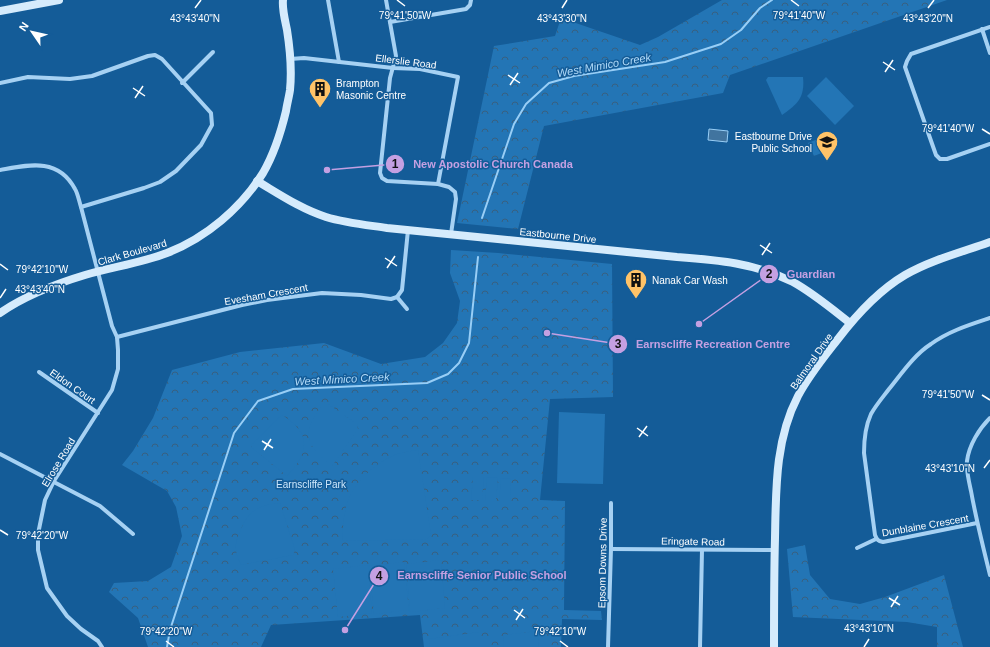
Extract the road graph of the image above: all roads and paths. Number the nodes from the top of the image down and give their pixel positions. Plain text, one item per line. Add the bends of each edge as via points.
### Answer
1 (60, 0) edge
2 (282, 0) edge
3 (328, 0) edge
4 (386, 0) edge
5 (471, 0) edge
6 (0, 11) edge
7 (390, 22) junction
8 (990, 26) edge
9 (982, 29) junction
10 (213, 52) dead end
11 (990, 53) edge
12 (290, 58) junction
13 (339, 62) junction
14 (393, 68) junction
15 (182, 82) junction
16 (0, 83) edge
17 (990, 144) edge
18 (0, 170) edge
19 (257, 181) junction
20 (438, 184) junction
21 (81, 207) junction
22 (408, 230) junction
23 (451, 234) junction
24 (990, 242) edge
25 (98, 272) junction
26 (397, 297) junction
27 (407, 309) dead end
28 (0, 313) edge
29 (990, 318) edge
30 (850, 323) junction
31 (117, 337) junction
32 (39, 372) dead end
33 (98, 413) junction
34 (990, 418) edge
35 (0, 454) edge
36 (54, 481) junction
37 (611, 503) dead end
38 (977, 523) junction
39 (133, 534) dead end
40 (876, 539) junction
41 (856, 548) dead end
42 (611, 549) junction
43 (702, 550) junction
44 (775, 550) junction
45 (990, 575) edge
46 (102, 647) edge
47 (608, 647) edge
48 (700, 647) edge
49 (774, 647) edge

1 - 6 street
2 - 12 street, Clark Boulevard
3 - 13 street
4 - 7 street
5 - 7 street via 466,9
7 - 14 street via 396,56
8 - 9 street
9 - 11 street
9 - 17 street via 911,54 905,67 936,156 940,159 947,158
10 - 15 street
12 - 13 street, Ellerslie Road
12 - 19 street, Clark Boulevard via 290,90 282,128
13 - 14 street, Ellerslie Road
14 - 20 street via 380,174 387,181
14 - 20 street, Ellerslie Road via 420,69 458,77
15 - 16 street via 162,59 154,55 92,76 28,77
15 - 21 street via 211,114 212,125 201,145 176,171 160,182
18 - 21 street, Elrose Road via 44,165 58,171 68,178
19 - 22 street, Eastbourne Drive via 326,217
19 - 25 street, Clark Boulevard via 229,214 192,242 155,257
20 - 23 street via 455,192
21 - 25 street, Elrose Road
22 - 23 street, Eastbourne Drive
22 - 26 street via 402,290
23 - 30 street, Eastbourne Drive via 747,265 793,282
24 - 30 street, Balmoral Drive via 906,274 879,293
25 - 28 street, Clark Boulevard via 47,288 16,302
25 - 31 street, Elrose Road
26 - 27 street
26 - 31 street, Evesham Crescent via 391,299 322,293 267,300 242,304
29 - 40 street, Dunblaine Crescent via 957,329 930,344 909,365 872,413 866,428 864,453
30 - 44 street, Balmoral Drive via 798,396 784,434 776,477
31 - 33 street, Elrose Road via 118,369 112,390
32 - 33 street, Eldon Court
33 - 36 street, Elrose Road
34 - 38 street via 975,438 967,462
35 - 36 street
36 - 39 street via 100,506
36 - 46 street, Elrose Road via 45,500 38,534 38,550 47,588 67,616
37 - 42 street, Epsom Downs Drive
38 - 40 street, Dunblaine Crescent via 883,542
38 - 45 street
40 - 41 street, Dunblaine Crescent
42 - 43 street, Eringate Road
42 - 47 street, Epsom Downs Drive
43 - 44 street, Eringate Road
43 - 48 street
44 - 49 street, Balmoral Drive

